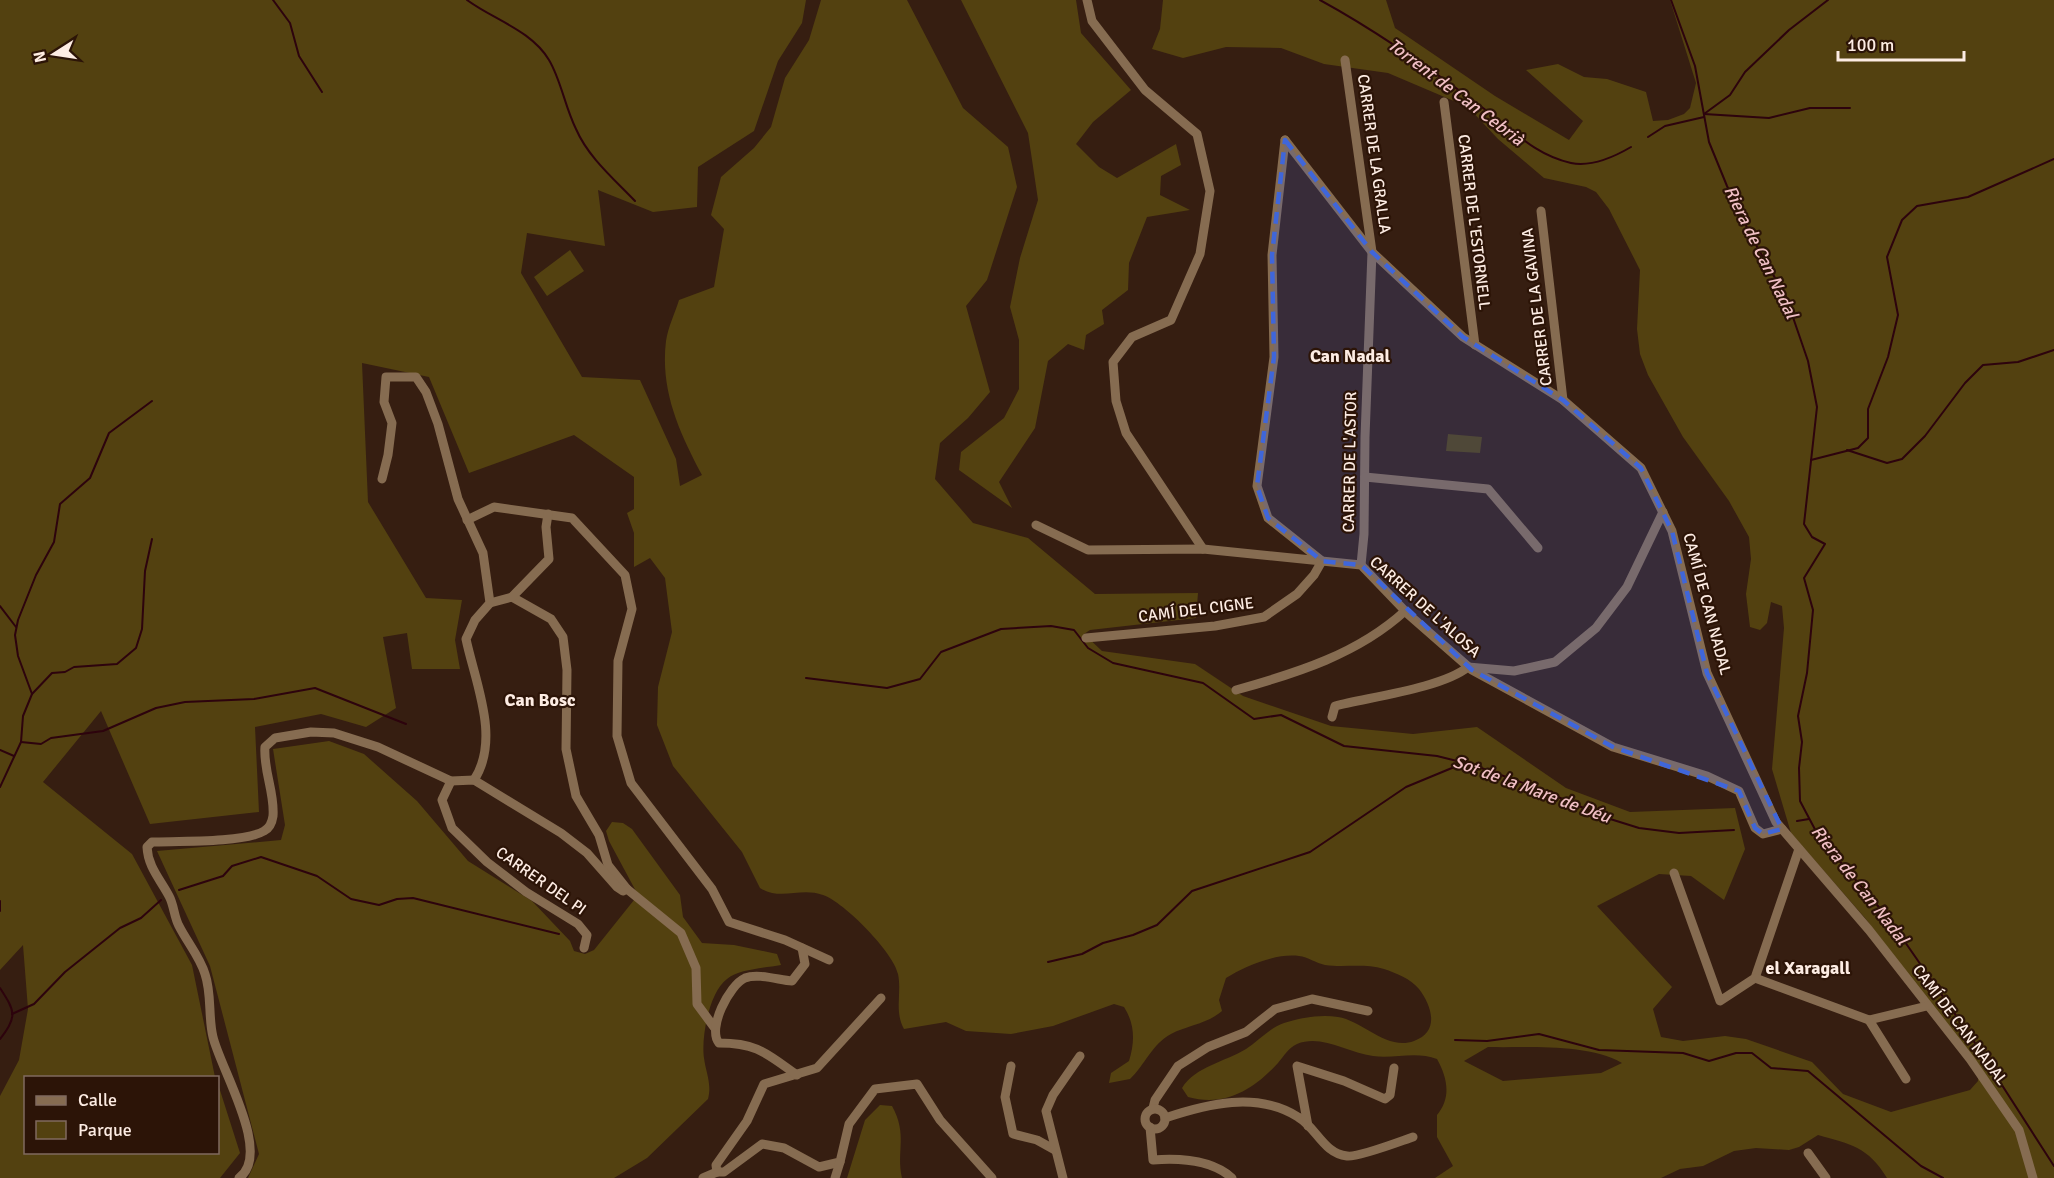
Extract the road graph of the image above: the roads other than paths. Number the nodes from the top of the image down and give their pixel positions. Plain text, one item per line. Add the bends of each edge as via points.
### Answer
1 (1087, 0) edge
2 (1345, 60) dead end
3 (1444, 102) dead end
4 (1541, 211) dead end
5 (1372, 252) junction
6 (1475, 345) junction
7 (1563, 400) junction
8 (1365, 477) junction
9 (382, 479) dead end
10 (1663, 512) junction
11 (548, 514) junction
12 (467, 520) junction
13 (1036, 525) dead end
14 (1203, 549) junction
15 (1539, 549) dead end
16 (1322, 561) junction
17 (1361, 565) junction
18 (512, 597) junction
19 (490, 603) junction
20 (1405, 611) junction
21 (1086, 638) dead end
22 (1468, 667) junction
23 (1236, 690) dead end
24 (1332, 717) dead end
25 (474, 780) junction
26 (451, 781) junction
27 (1782, 829) junction
28 (1799, 849) junction
29 (1674, 873) dead end
30 (627, 889) junction
31 (584, 948) dead end
32 (802, 948) junction
33 (829, 960) dead end
34 (1755, 978) junction
35 (882, 998) dead end
36 (1927, 1006) junction
37 (1368, 1011) dead end
38 (1869, 1020) junction
39 (714, 1027) junction
40 (1080, 1056) dead end
41 (1011, 1066) dead end
42 (1395, 1068) dead end
43 (797, 1075) junction
44 (1906, 1079) dead end
45 (1153, 1108) junction
46 (1165, 1118) junction
47 (1308, 1126) junction
48 (1150, 1128) junction
49 (1413, 1137) dead end
50 (1055, 1150) junction
51 (1808, 1152) dead end
52 (840, 1162) junction
53 (721, 1172) junction
54 (239, 1178) edge
55 (703, 1178) edge
56 (835, 1178) edge
57 (992, 1178) edge
58 (1063, 1178) edge
59 (1232, 1178) edge
60 (1826, 1178) edge
61 (2033, 1178) edge

1 - 14 street via 1092,21 1145,90 1197,134 1210,191 1200,254 1171,320 1132,337 1113,362 1116,401 1126,433
2 - 5 street, CARRER DE LA GRALLA
3 - 6 street, CARRER DE L'ESTORNELL
4 - 7 street, CARRER DE LA GAVINA
5 - 6 street, CAMÍ DE CAN NADAL
5 - 8 street, CARRER DE L'ASTOR
5 - 16 street, CAMÍ DE CAN NADAL via 1285,140 1272,255 1274,357 1257,486 1268,518
6 - 7 street, CAMÍ DE CAN NADAL
7 - 10 street, CAMÍ DE CAN NADAL via 1641,468
8 - 15 street via 1488,489
8 - 17 street, CARRER DE L'ASTOR
9 - 12 street via 392,423 384,402 386,377 416,377 438,424
10 - 22 street via 1627,587 1596,628 1555,662 1514,670
10 - 27 street, CAMÍ DE CAN NADAL via 1672,531 1707,673
11 - 12 street via 494,507
11 - 18 street via 549,559
11 - 32 street via 572,518 626,575 632,609 618,661 616,736 631,783 712,889 729,922
12 - 19 street via 483,553
13 - 14 street, CARRER DE L'ALOSA via 1088,550
14 - 16 street, CARRER DE L'ALOSA
16 - 17 street, CARRER DE L'ALOSA
16 - 21 street, CAMÍ DEL CIGNE via 1297,594 1264,617 1215,626
17 - 20 street, CARRER DE L'ALOSA
18 - 19 street
18 - 30 street via 551,620 563,637 567,670 566,749 576,796 598,835 608,865
19 - 25 street via 475,620 466,639 480,688 486,750 483,766
20 - 22 street, CARRER DE L'ALOSA
20 - 23 street via 1387,627 1306,670
22 - 24 street via 1456,677 1335,706
22 - 27 street, CARRER DE L'ALOSA via 1613,747 1707,776 1739,791 1755,828 1763,834
25 - 26 street
25 - 30 street via 561,833 587,853 617,886 623,891
26 - 31 street, CARRER DEL PI via 442,801 452,828 526,892 578,924 587,935
26 - 54 street via 378,747 334,733 275,738 265,747 273,816 265,831 219,840 152,842 147,847 153,871 170,897 177,923 205,974 214,1044 250,1139 249,1164
27 - 28 street, CAMÍ DE CAN NADAL
28 - 34 street
28 - 36 street, CAMÍ DE CAN NADAL via 1869,930
29 - 34 street via 1720,1001
30 - 39 street via 681,933 696,968 697,1004
32 - 33 street
32 - 39 street via 805,964 792,981 745,978 731,990
34 - 38 street
35 - 43 street via 817,1068
36 - 38 street
36 - 61 street, CAMÍ DE CAN NADAL via 2019,1130
37 - 45 street via 1312,999 1275,1009 1246,1032 1208,1047 1178,1066
38 - 44 street
39 - 43 street via 714,1038 719,1043 746,1043
40 - 50 street via 1046,1111
41 - 50 street via 1005,1097 1013,1134
42 - 47 street via 1390,1095 1385,1099 1297,1066
43 - 53 street via 764,1084 747,1121 716,1165
45 - 46 street
45 - 48 street via 1144,1117
46 - 47 street via 1233,1101 1261,1103 1299,1117
46 - 48 street via 1161,1126
47 - 49 street via 1329,1148 1349,1157
48 - 59 street via 1153,1160 1180,1158 1223,1170
50 - 58 street
51 - 60 street
52 - 53 street via 819,1167 784,1148 762,1144
52 - 56 street
52 - 57 street via 849,1124 875,1089 917,1084 940,1120
53 - 55 street

